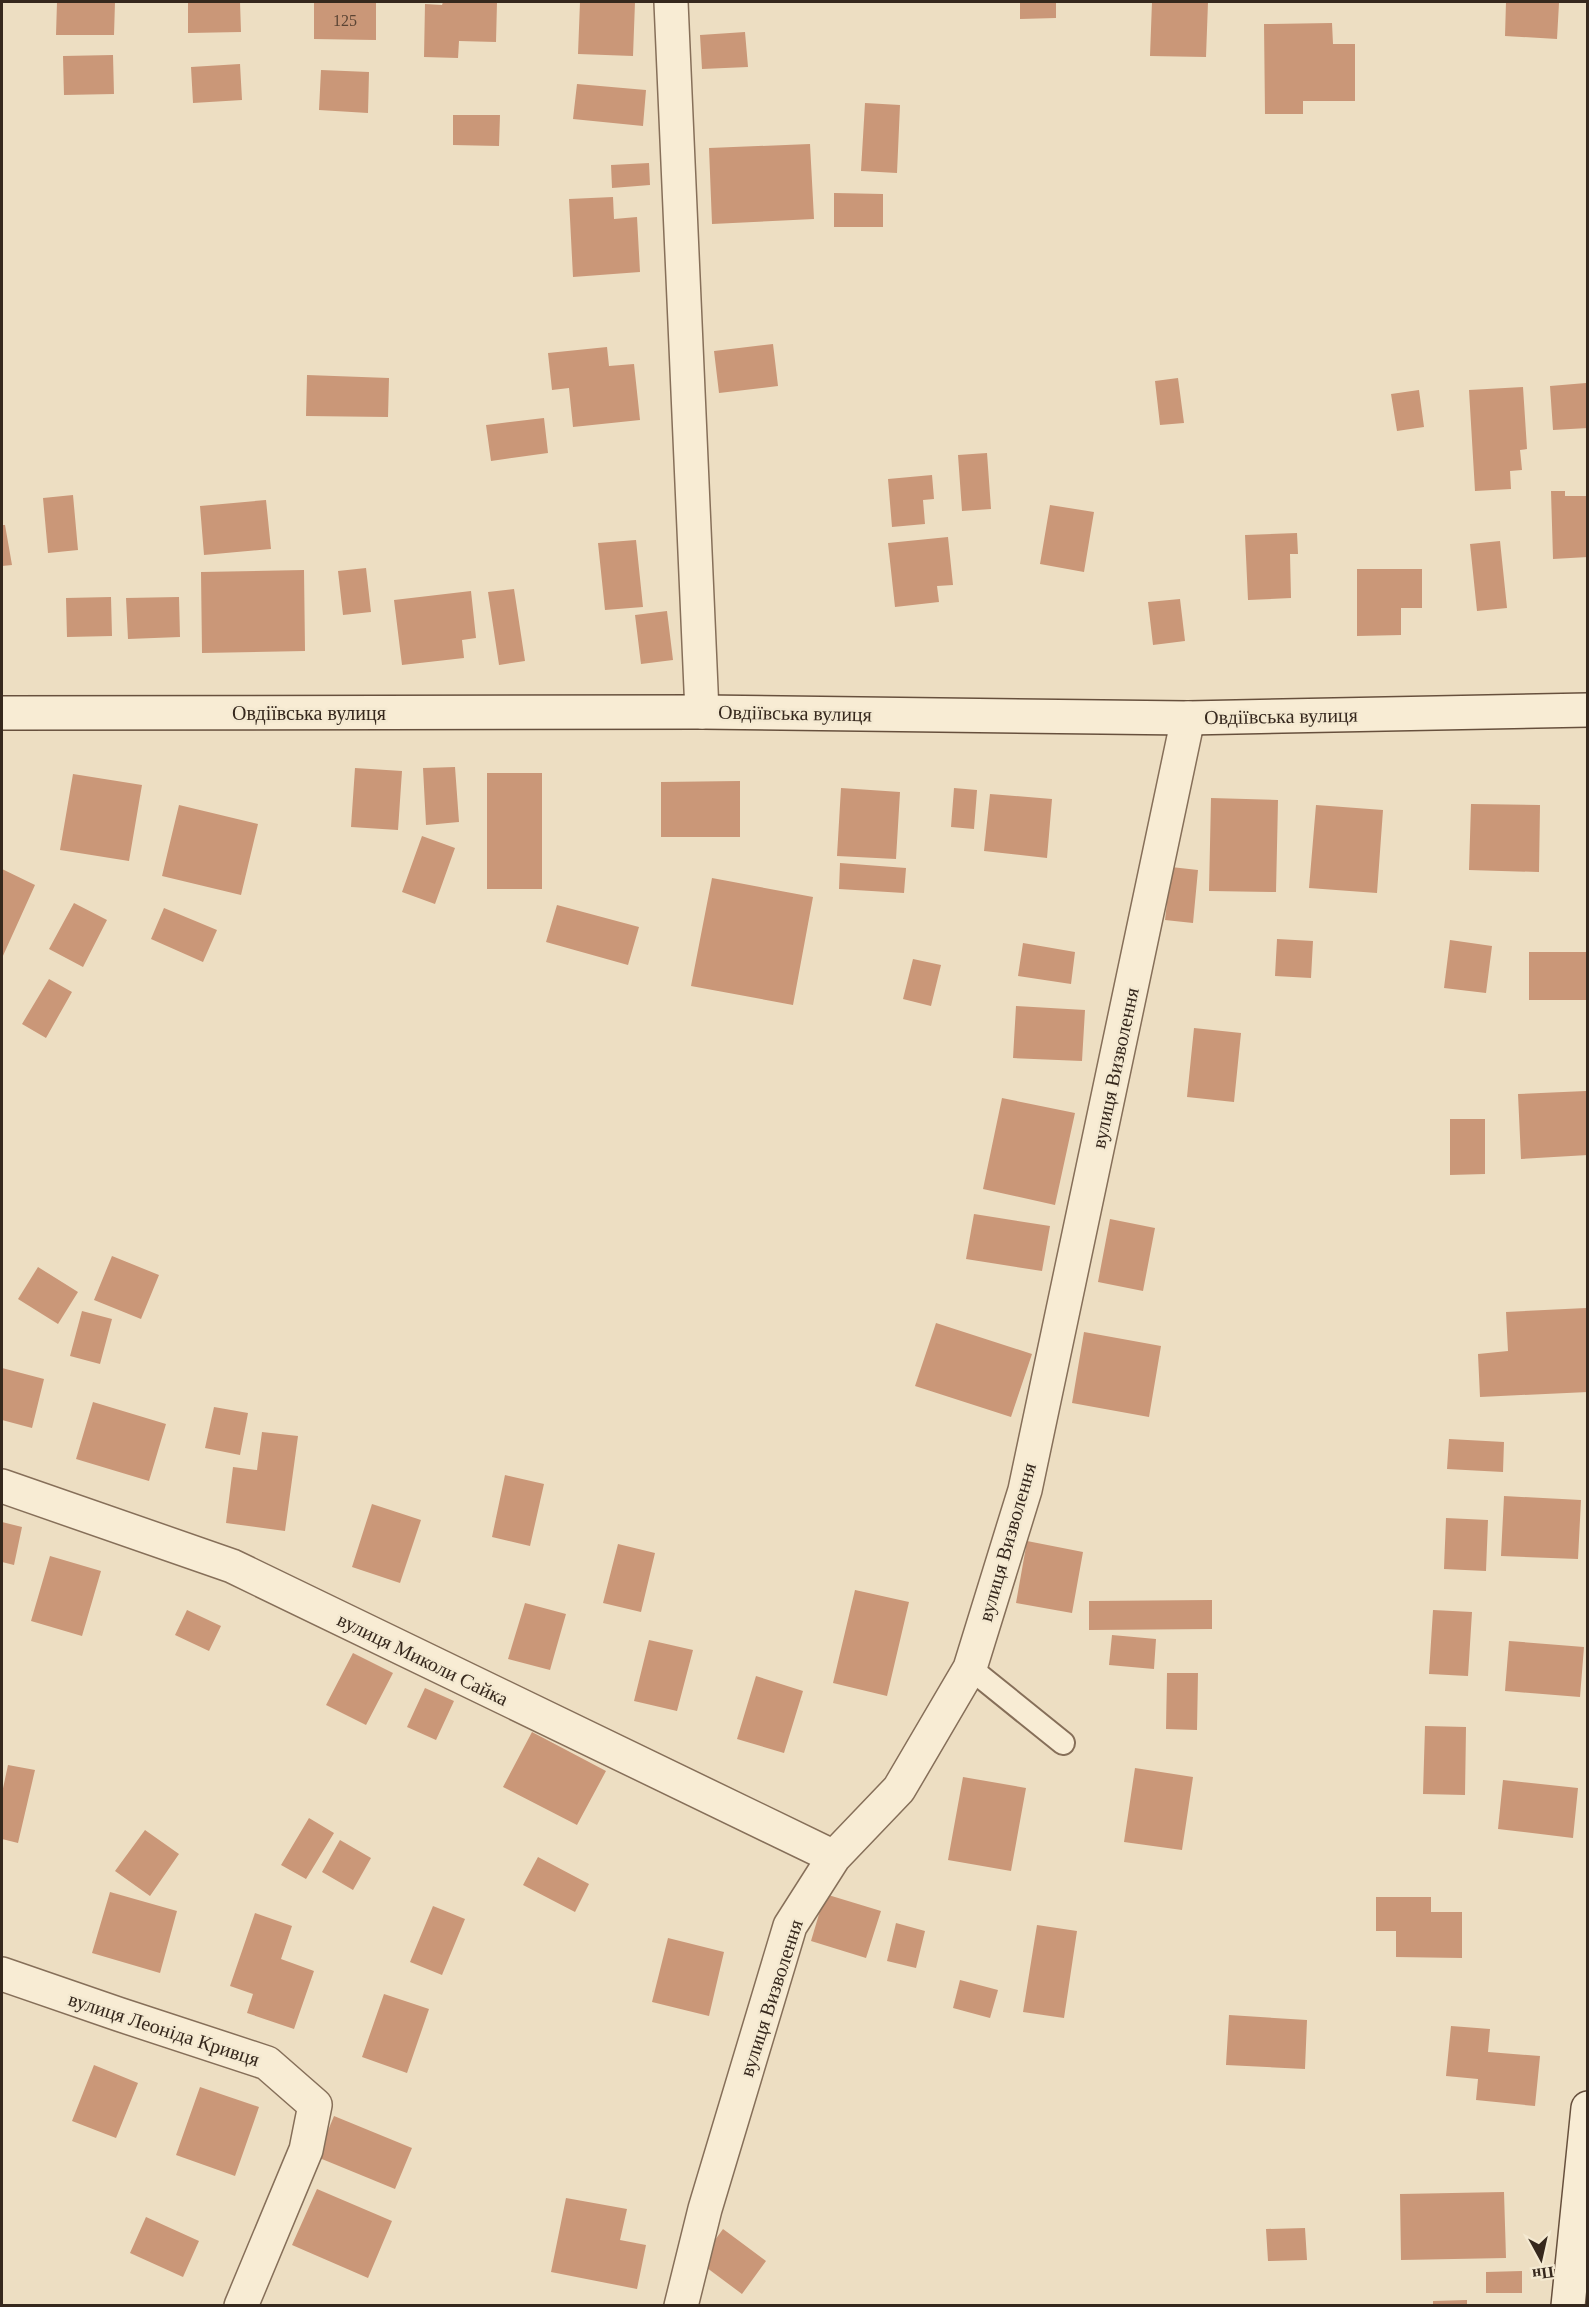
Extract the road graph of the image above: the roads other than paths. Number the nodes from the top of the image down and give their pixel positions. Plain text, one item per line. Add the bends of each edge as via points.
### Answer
1 (671, 2) edge
2 (1587, 710) edge
3 (702, 712) junction
4 (2, 713) edge
5 (1188, 718) junction
6 (2, 1486) edge
7 (970, 1668) junction
8 (1063, 1743) dead end
9 (834, 1857) junction
10 (2, 1974) edge
11 (1587, 2108) edge
12 (241, 2306) edge
13 (681, 2306) edge
14 (1568, 2306) edge

1 - 3 street
2 - 5 street, Овдіївська вулиця
3 - 4 street, Овдіївська вулиця
3 - 5 street, Овдіївська вулиця
5 - 7 street, вулиця Визволення via 1025,1490
6 - 9 street, вулиця Миколи Сайка via 232,1566
7 - 8 lane
7 - 9 street, вулиця Визволення via 899,1790
9 - 13 street, вулиця Визволення via 790,1926 705,2209
10 - 12 street, вулиця Леоніда Кривця via 267,2063 315,2105 306,2150
11 - 14 street

